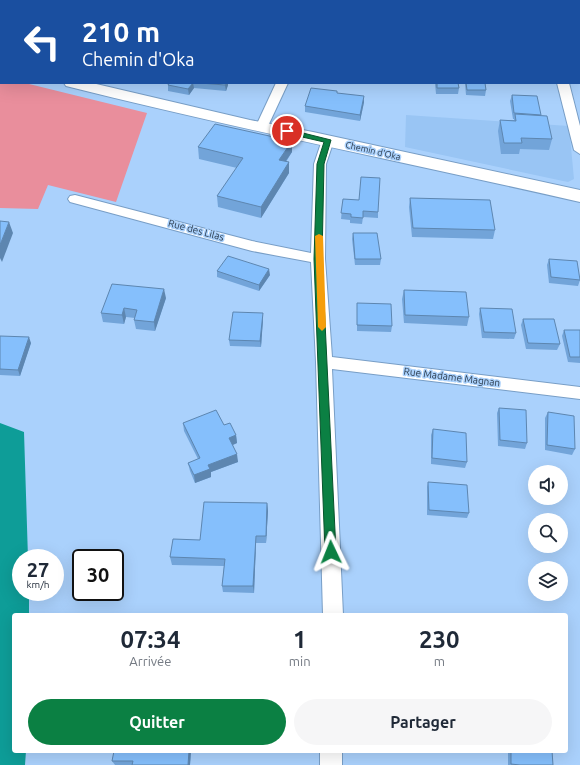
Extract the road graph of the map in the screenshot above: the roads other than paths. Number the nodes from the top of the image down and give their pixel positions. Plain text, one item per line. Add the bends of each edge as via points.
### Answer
1 (76, 84) edge
2 (282, 84) edge
3 (563, 84) edge
4 (262, 126) junction
5 (328, 140) junction
6 (580, 150) edge
7 (580, 196) edge
8 (75, 199) dead end
9 (318, 259) junction
10 (324, 362) junction
11 (580, 393) edge
12 (333, 613) edge
13 (331, 753) edge
14 (331, 765) edge

1 - 4 main road, Chemin d'Oka
2 - 4 street
3 - 6 street
4 - 5 main road, Chemin d'Oka
5 - 7 main road, Chemin d'Oka
5 - 9 street via 320,164
8 - 9 street, Rue des Lilas via 252,246
9 - 10 street
10 - 11 street, Rue Madame Magnan
10 - 12 street
13 - 14 street

